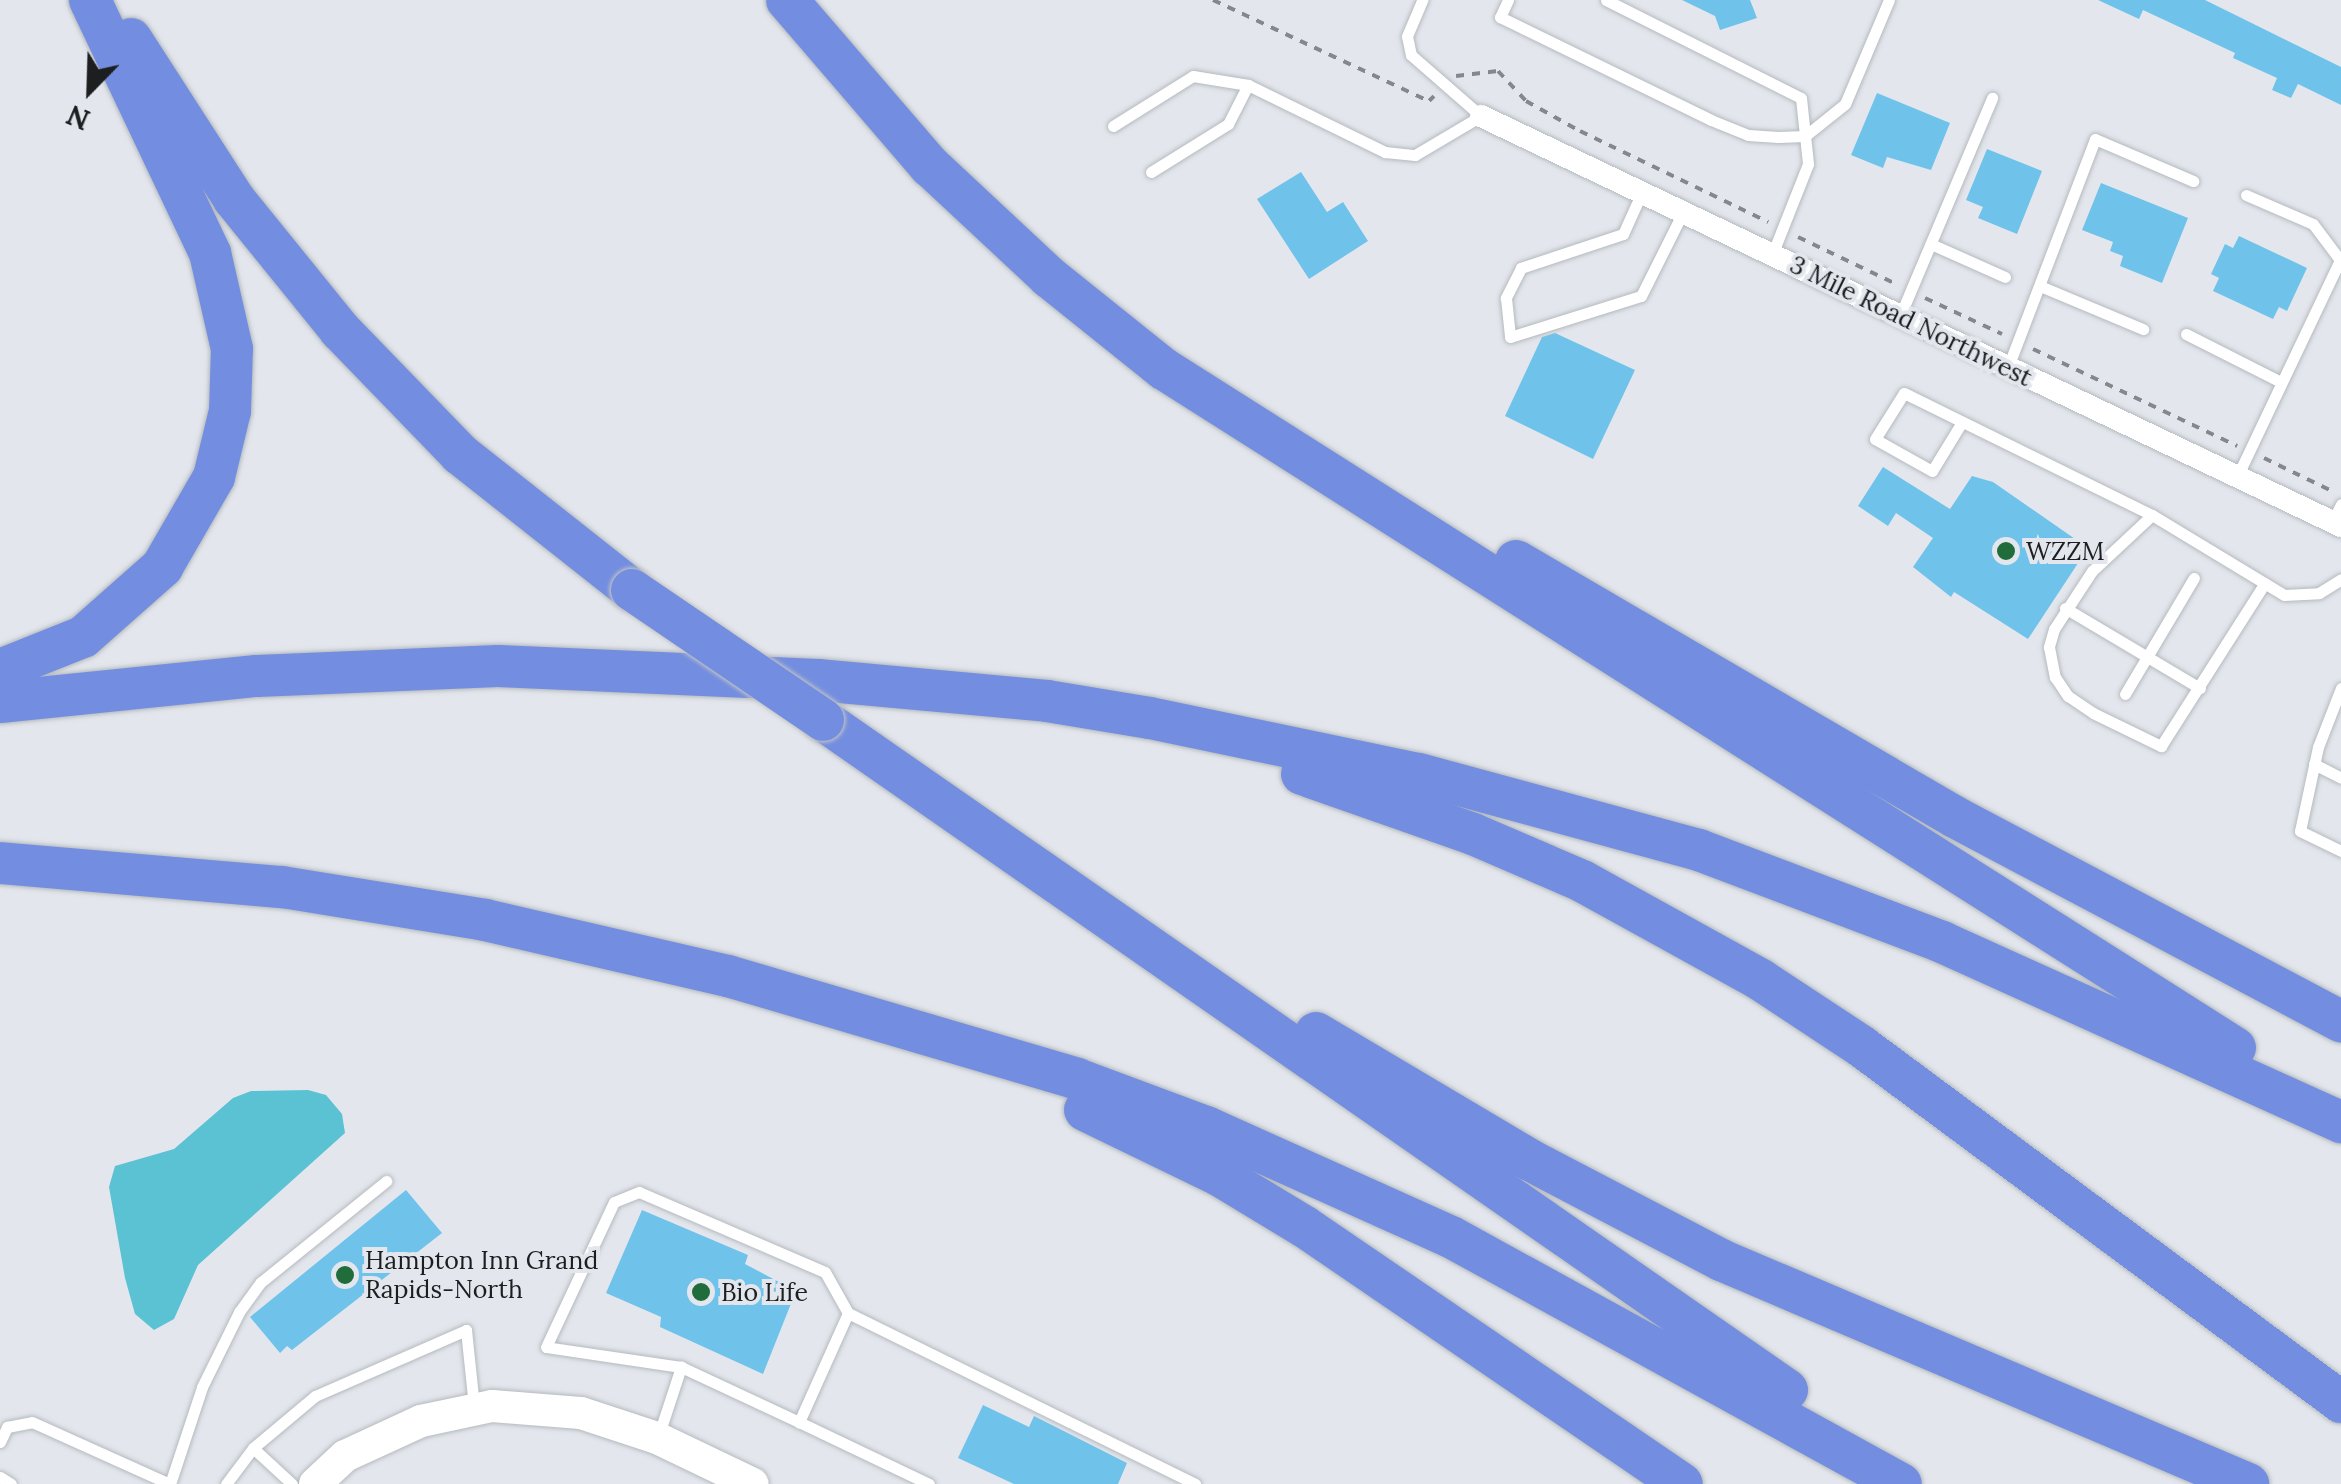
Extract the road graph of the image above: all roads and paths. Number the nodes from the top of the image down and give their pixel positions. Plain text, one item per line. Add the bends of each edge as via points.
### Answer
1 (90, 0) edge
2 (107, 0) edge
3 (787, 0) edge
4 (1422, 0) edge
5 (1508, 0) edge
6 (1606, 0) edge
7 (1890, 0) edge
8 (1248, 85) junction
9 (1992, 98) dead end
10 (1481, 116) junction
11 (1113, 126) dead end
12 (1805, 136) junction
13 (1151, 172) dead end
14 (2193, 181) dead end
15 (1642, 192) junction
16 (2246, 195) dead end
17 (1683, 212) junction
18 (1931, 244) junction
19 (1772, 254) junction
20 (2004, 277) dead end
21 (2040, 286) junction
22 (1900, 316) junction
23 (2142, 329) dead end
24 (2186, 334) dead end
25 (2008, 367) junction
26 (1164, 369) junction
27 (2282, 382) junction
28 (1962, 422) junction
29 (2238, 477) junction
30 (2152, 515) junction
31 (2338, 517) edge
32 (2194, 578) dead end
33 (2341, 578) edge
34 (2264, 584) junction
35 (2066, 608) junction
36 (2147, 657) junction
37 (0, 670) edge
38 (2200, 688) junction
39 (2341, 688) edge
40 (2125, 694) dead end
41 (1047, 701) junction
42 (0, 702) edge
43 (2314, 764) junction
44 (2341, 778) edge
45 (2341, 851) edge
46 (0, 862) edge
47 (1156, 950) junction
48 (850, 1011) junction
49 (2341, 1021) edge
50 (2341, 1118) edge
51 (386, 1181) dead end
52 (848, 1313) junction
53 (681, 1368) junction
54 (2341, 1402) edge
55 (475, 1410) junction
56 (799, 1422) junction
57 (658, 1438) junction
58 (0, 1442) edge
59 (253, 1448) junction
60 (0, 1477) edge
61 (12, 1484) edge
62 (170, 1484) edge
63 (226, 1484) edge
64 (292, 1484) edge
65 (315, 1484) edge
66 (753, 1484) edge
67 (928, 1484) edge
68 (1195, 1484) edge
69 (1682, 1484) edge
70 (1901, 1484) edge
71 (1924, 1484) edge
72 (2248, 1484) edge

1 - 37 highway via 210,252 232,348 230,412 209,488 162,566 83,636
2 - 47 highway, bridge via 234,199 340,330 460,454 632,590
3 - 26 highway via 930,166 1050,277
4 - 10 lane via 1406,36 1411,55
5 - 12 lane via 1500,17 1711,120 1748,135
6 - 12 lane via 1801,98
7 - 12 lane via 1845,104
8 - 10 lane via 1385,152 1415,155
8 - 11 lane via 1192,76
8 - 13 lane via 1228,124
9 - 18 lane
10 - 15 street, 3 Mile Road Northwest
12 - 19 lane via 1805,179
14 - 21 lane via 2095,138
15 - 17 street, 3 Mile Road Northwest
15 - 17 lane via 1624,234 1522,268 1506,298 1510,337 1641,296
16 - 27 lane via 2313,224 2340,260
17 - 19 street, 3 Mile Road Northwest
18 - 20 lane
18 - 22 lane
19 - 22 street, 3 Mile Road Northwest
21 - 23 lane
21 - 25 lane
22 - 25 street, 3 Mile Road Northwest
24 - 27 lane
25 - 29 street, 3 Mile Road Northwest
26 - 49 highway via 1294,431 1955,817
26 - 50 highway
27 - 29 lane
28 - 28 lane via 1904,394 1875,439 1932,471
28 - 30 lane
29 - 31 street, 3 Mile Road Northwest
30 - 34 lane
30 - 35 lane via 2106,555
32 - 36 lane
33 - 34 lane via 2308,596 2284,595
34 - 38 lane
35 - 36 lane
35 - 38 lane via 2049,647 2051,662 2068,696 2093,713 2160,746
36 - 38 lane
36 - 40 lane
39 - 43 lane
41 - 42 highway via 818,680 498,666 257,676
41 - 50 highway via 1418,774 1699,850 1942,942
41 - 54 highway via 1368,794 1564,873 1667,926 1861,1046
43 - 44 lane
43 - 45 lane via 2300,831
46 - 48 highway via 282,887 485,920
47 - 71 highway
47 - 72 highway via 1224,980 1518,1154 1721,1260
48 - 69 highway via 1124,1126 1219,1175
48 - 70 highway via 1077,1079 1354,1191 1594,1311
51 - 62 lane via 261,1282 239,1312 202,1387
52 - 53 lane via 825,1272 639,1192 614,1202 546,1346
52 - 56 lane
52 - 68 lane
53 - 56 lane
53 - 57 lane
55 - 57 street via 581,1414
55 - 59 lane via 466,1330 316,1396
55 - 65 street via 391,1435 346,1456
56 - 67 lane
57 - 66 street
58 - 62 lane via 7,1428 32,1422
59 - 63 lane
59 - 64 lane
60 - 61 lane

